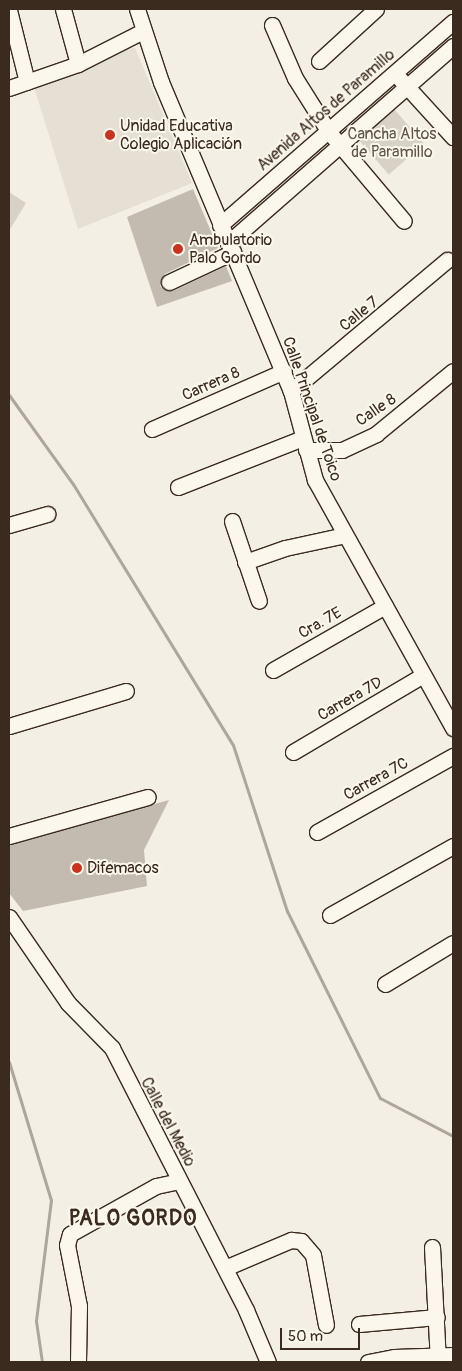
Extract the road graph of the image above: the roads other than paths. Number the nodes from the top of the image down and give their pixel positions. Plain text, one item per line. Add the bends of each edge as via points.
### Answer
1 (64, 9) edge
2 (137, 9) edge
3 (376, 9) edge
4 (9, 10) edge
5 (453, 22) edge
6 (272, 25) dead end
7 (143, 31) junction
8 (453, 46) edge
9 (319, 61) dead end
10 (78, 64) junction
11 (396, 73) junction
12 (28, 82) junction
13 (407, 87) junction
14 (9, 88) edge
15 (448, 120) edge
16 (329, 132) junction
17 (453, 137) edge
18 (342, 147) junction
19 (404, 221) dead end
20 (220, 225) junction
21 (231, 248) junction
22 (447, 260) dead end
23 (169, 282) dead end
24 (284, 371) junction
25 (453, 371) edge
26 (291, 391) junction
27 (152, 430) dead end
28 (305, 444) junction
29 (178, 487) dead end
30 (47, 514) dead end
31 (232, 521) dead end
32 (9, 525) edge
33 (345, 535) junction
34 (245, 562) junction
35 (259, 601) dead end
36 (385, 606) junction
37 (273, 670) dead end
38 (423, 675) junction
39 (126, 691) dead end
40 (9, 726) edge
41 (453, 728) edge
42 (293, 752) dead end
43 (453, 756) edge
44 (148, 797) dead end
45 (316, 832) dead end
46 (9, 836) edge
47 (453, 846) edge
48 (330, 915) dead end
49 (9, 917) edge
50 (453, 943) edge
51 (385, 984) dead end
52 (179, 1181) junction
53 (432, 1247) dead end
54 (225, 1268) junction
55 (437, 1317) junction
56 (359, 1324) dead end
57 (326, 1325) dead end
58 (453, 1355) edge
59 (438, 1358) edge
60 (78, 1362) edge
61 (268, 1362) edge
62 (368, 1362) edge

1 - 10 street
2 - 7 street, Calle Principal de Toico
3 - 9 street
4 - 12 street
5 - 11 street, Avenida Altos de Paramillo
6 - 16 street via 298,83
7 - 10 street
7 - 20 street, Calle Principal de Toico
8 - 13 street
10 - 12 street
11 - 13 street
11 - 16 street, Avenida Altos de Paramillo
12 - 14 street
13 - 15 street
13 - 18 street
15 - 17 street
16 - 18 street
16 - 20 street, Avenida Altos de Paramillo
18 - 19 street
18 - 21 street
20 - 21 street, Calle Principal de Toico
21 - 23 street
21 - 24 street, Calle Principal de Toico
22 - 26 street, Calle 7
24 - 26 street, Calle Principal de Toico
24 - 27 street, Carrera 8
25 - 28 street, Calle 8 via 376,434 342,450
26 - 28 street, Calle Principal de Toico
28 - 29 street, Calle 8
28 - 33 street, Calle Principal de Toico via 316,480
30 - 32 street
31 - 34 street
33 - 34 street via 285,548
33 - 36 street, Calle Principal de Toico
34 - 35 street
36 - 37 street, Cra. 7E
36 - 38 street, Calle Principal de Toico
38 - 41 street, Calle Principal de Toico
38 - 42 street, Carrera 7D
39 - 40 street
43 - 45 street, Carrera 7C
44 - 46 street
47 - 48 street
49 - 52 street, Calle del Medio via 68,1003 112,1048
50 - 51 street
52 - 54 street, Calle del Medio
52 - 60 street via 156,1186 70,1234 68,1245 79,1306
53 - 55 street
54 - 57 street via 291,1240 301,1241 313,1255
54 - 61 street, Calle del Medio
55 - 56 street
55 - 59 street
58 - 59 street
59 - 62 street

